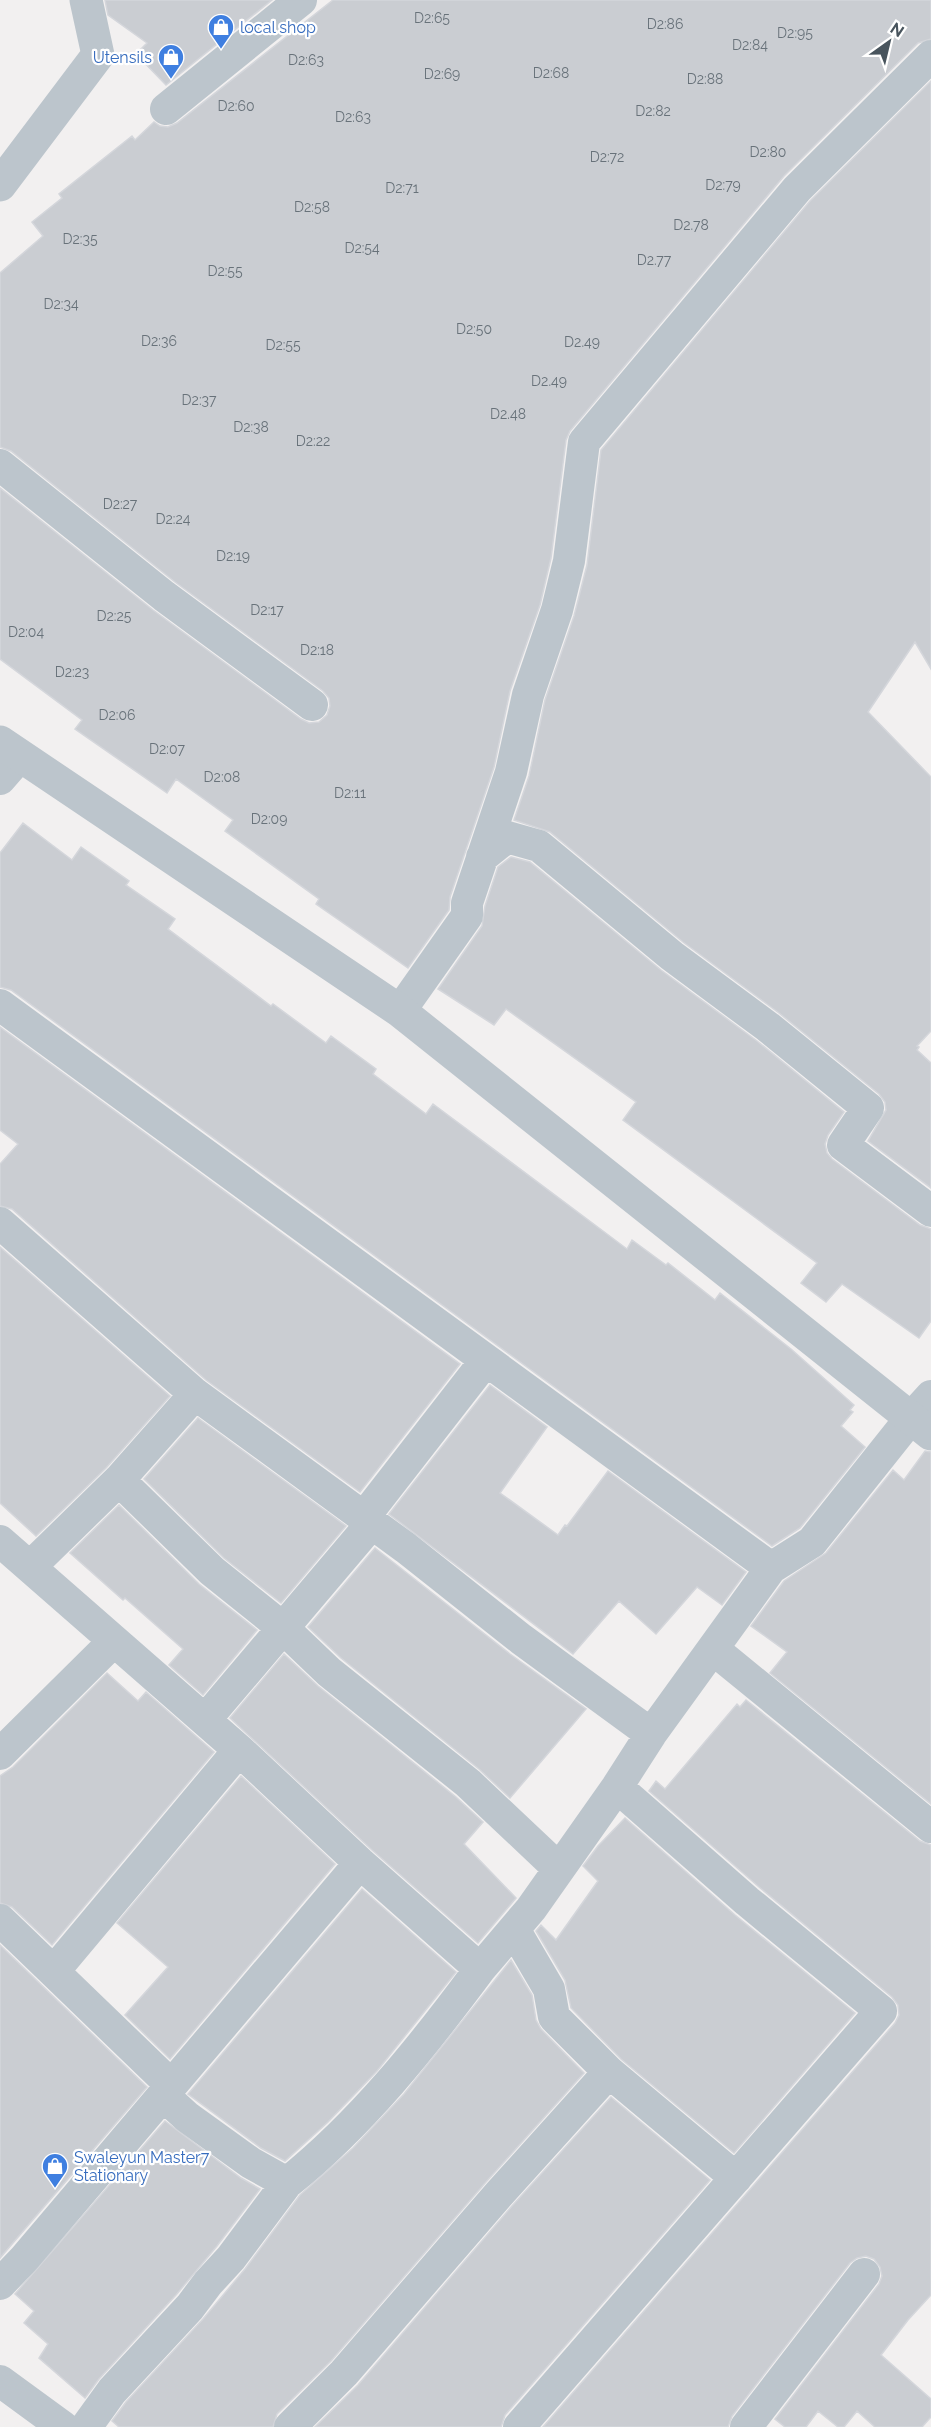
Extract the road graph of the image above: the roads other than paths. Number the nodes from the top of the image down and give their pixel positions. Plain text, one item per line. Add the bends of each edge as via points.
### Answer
1 (86, 0) edge
2 (301, 0) edge
3 (931, 56) edge
4 (166, 109) dead end
5 (0, 185) edge
6 (0, 465) edge
7 (312, 705) dead end
8 (7, 759) edge
9 (482, 856) junction
10 (0, 1005) edge
11 (400, 1011) junction
12 (931, 1211) edge
13 (0, 1223) edge
14 (486, 1360) junction
15 (195, 1394) junction
16 (924, 1416) edge
17 (119, 1480) junction
18 (368, 1520) junction
19 (11, 1556) edge
20 (771, 1568) junction
21 (283, 1628) junction
22 (114, 1641) junction
23 (713, 1649) junction
24 (205, 1720) junction
25 (651, 1734) junction
26 (238, 1750) junction
27 (0, 1754) edge
28 (617, 1787) junction
29 (931, 1827) edge
30 (360, 1863) junction
31 (558, 1868) junction
32 (0, 1920) edge
33 (514, 1929) junction
34 (480, 1969) junction
35 (54, 1971) junction
36 (609, 2072) junction
37 (167, 2090) junction
38 (736, 2178) junction
39 (287, 2183) junction
40 (864, 2274) dead end
41 (0, 2284) edge
42 (0, 2381) edge
43 (63, 2427) edge
44 (86, 2427) edge
45 (290, 2427) edge
46 (519, 2427) edge
47 (746, 2427) edge

1 - 5 street via 98,55
2 - 4 street
3 - 9 street via 797,189 584,442 569,561 557,610 528,695 511,772
6 - 7 street via 164,596
8 - 11 street
9 - 11 street via 466,916
9 - 12 street via 507,837 539,846 672,956 768,1027 868,1108 843,1145
10 - 14 street
11 - 16 street
13 - 15 street
14 - 18 street
14 - 20 street
15 - 17 street
15 - 18 street
16 - 20 street via 812,1542
17 - 19 street
17 - 21 street via 212,1571
18 - 21 street
18 - 25 street
19 - 22 street
20 - 23 street
21 - 24 street
21 - 31 street via 330,1672 468,1783
22 - 24 street
22 - 27 street
23 - 25 street
23 - 29 street
24 - 26 street
25 - 28 street
26 - 30 street
26 - 35 street
28 - 31 street
28 - 38 street via 881,2012
30 - 34 street
30 - 37 street
31 - 33 street
32 - 35 street
33 - 34 street
33 - 36 street via 549,1989 554,2017
34 - 39 street via 384,2089 332,2144
35 - 37 street
36 - 38 street
36 - 45 street via 344,2373
37 - 39 street via 187,2117 251,2163
37 - 41 street
38 - 46 street
39 - 44 street via 231,2258 112,2391
40 - 47 street
42 - 43 street

